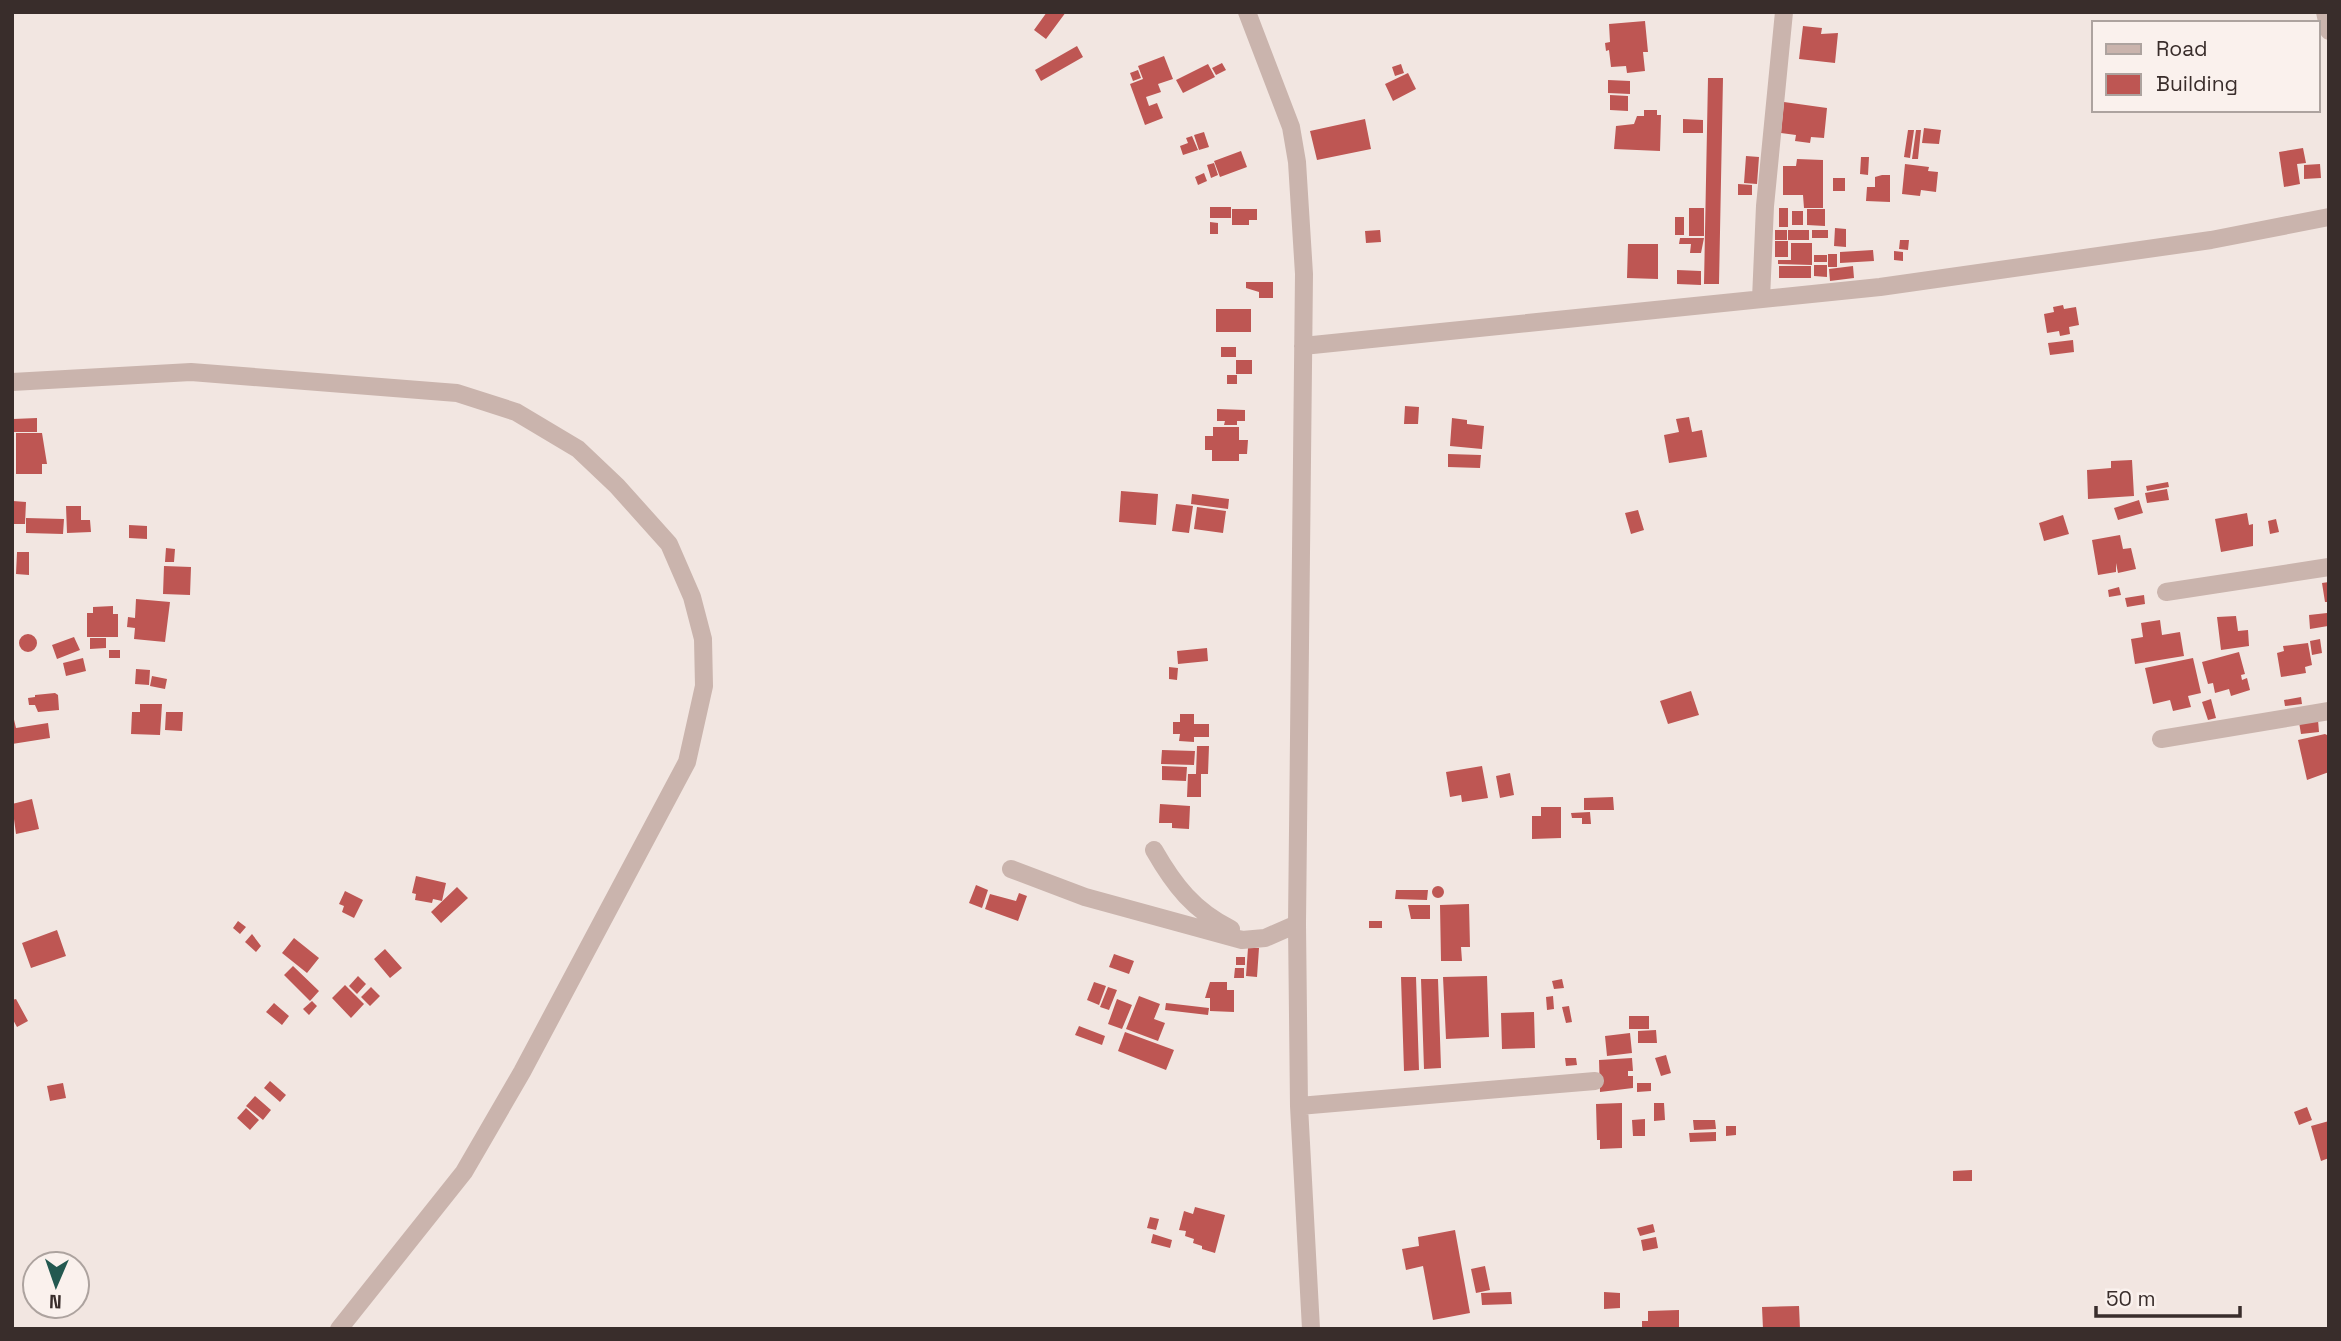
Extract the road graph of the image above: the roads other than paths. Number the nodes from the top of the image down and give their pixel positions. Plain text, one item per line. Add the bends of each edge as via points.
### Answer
1 (1247, 12) edge
2 (1784, 12) edge
3 (2325, 12) edge
4 (2329, 31) edge
5 (2329, 217) edge
6 (1761, 299) junction
7 (1303, 346) junction
8 (12, 382) edge
9 (2329, 567) edge
10 (2166, 593) dead end
11 (2329, 711) edge
12 (2161, 739) dead end
13 (1154, 850) dead end
14 (1011, 869) dead end
15 (1297, 924) junction
16 (1265, 938) junction
17 (1595, 1081) dead end
18 (1299, 1106) junction
19 (339, 1329) edge
20 (1311, 1329) edge

1 - 7 street via 1287,115 1297,162
2 - 6 street
3 - 4 street
5 - 6 street via 2197,242 1880,287
6 - 7 street
7 - 15 street
8 - 19 street via 191,372 457,393 516,412 579,449 669,544 692,597 703,639 704,687 687,762 464,1172
9 - 10 street
11 - 12 street
13 - 16 street via 1176,887 1198,909 1241,933
14 - 16 street via 1085,897 1242,940
15 - 16 street
15 - 18 street
17 - 18 street
18 - 20 street

